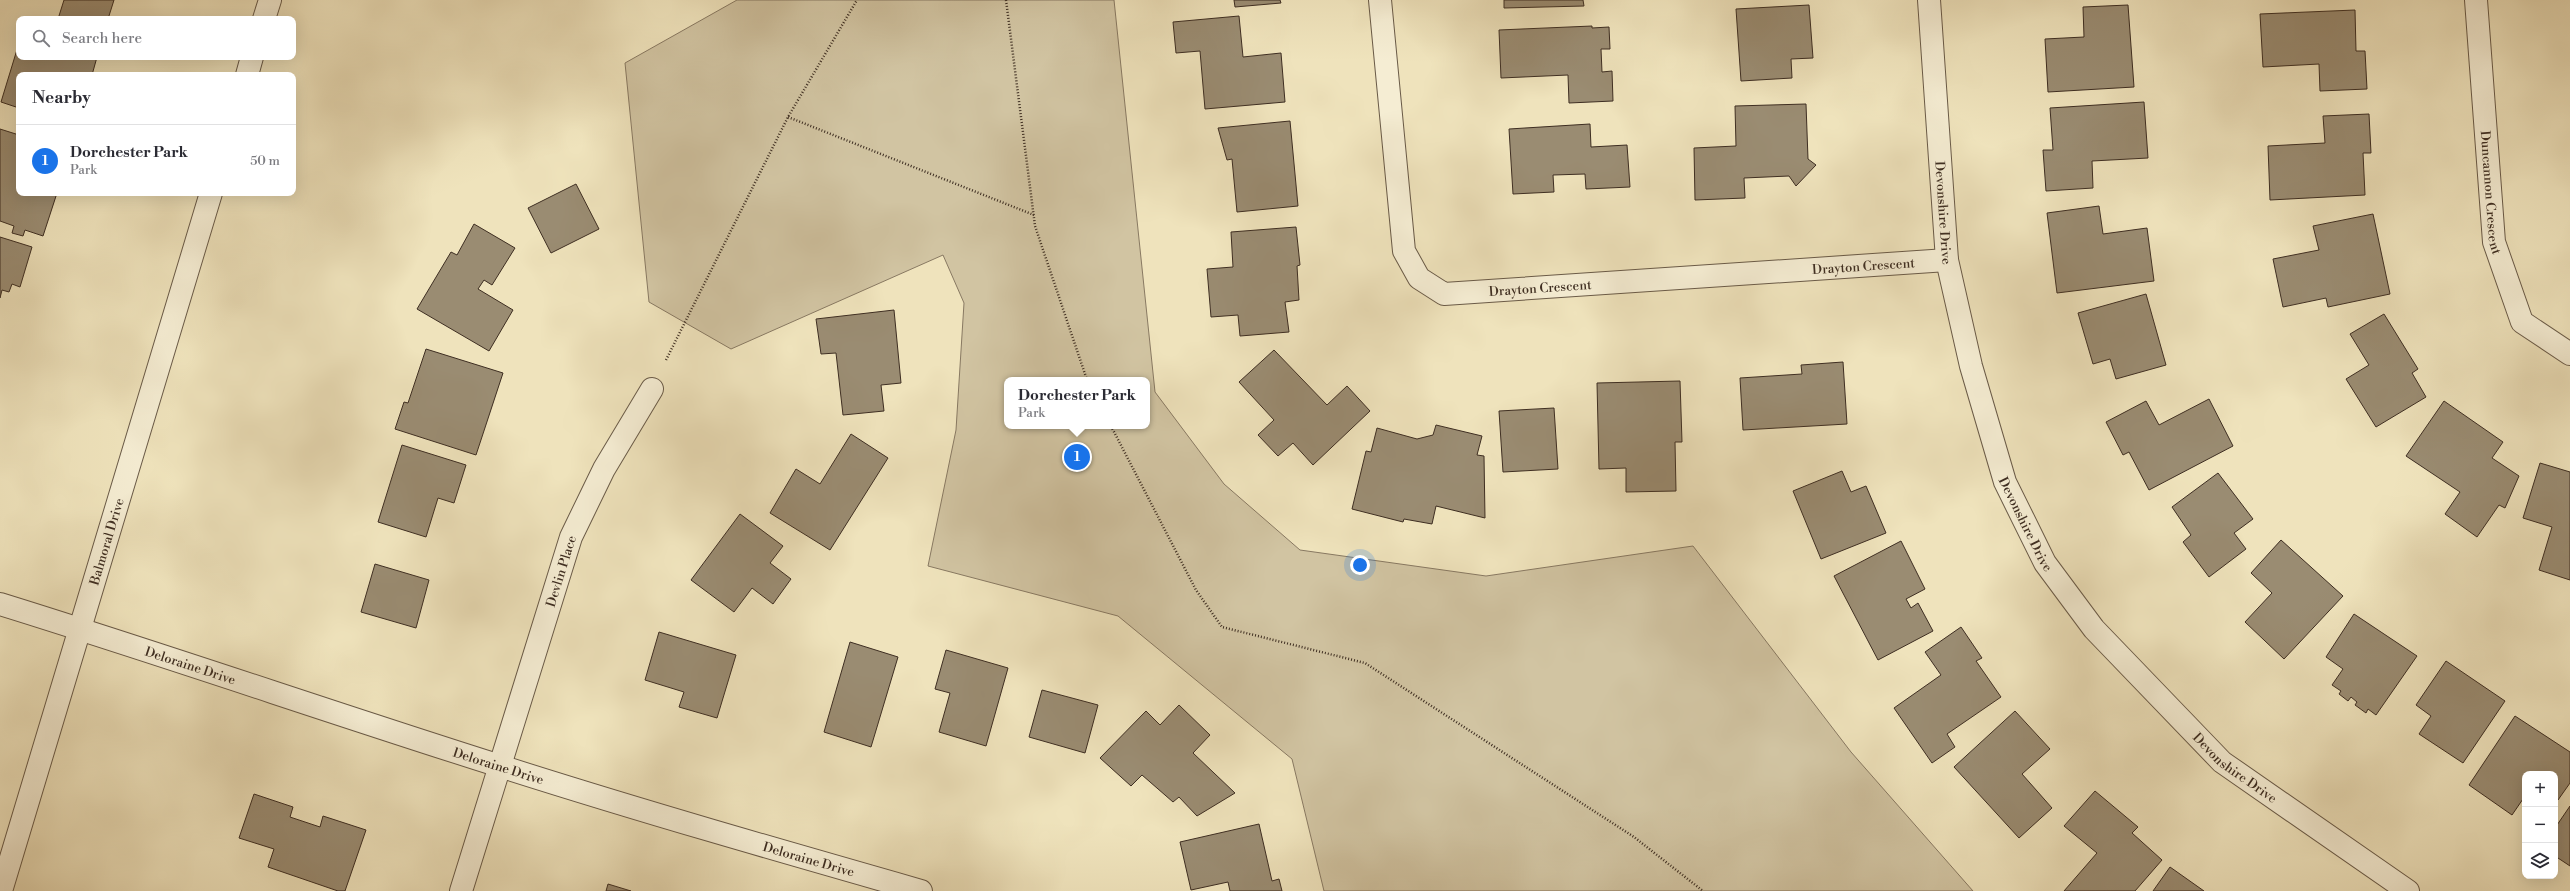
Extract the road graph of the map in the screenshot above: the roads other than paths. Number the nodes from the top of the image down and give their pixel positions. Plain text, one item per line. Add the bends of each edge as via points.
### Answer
1 (270, 0) edge
2 (1380, 0) edge
3 (1929, 0) edge
4 (2476, 0) edge
5 (265, 16) edge
6 (251, 60) edge
7 (248, 72) edge
8 (211, 196) edge
9 (1947, 260) junction
10 (2570, 354) edge
11 (652, 389) road end
12 (0, 604) edge
13 (79, 629) junction
14 (501, 766) junction
15 (1, 891) edge
16 (461, 891) edge
17 (921, 891) edge
18 (2408, 891) edge

1 - 5 street
2 - 9 street, Drayton Crescent via 1404,251 1419,278 1444,294
3 - 9 street, Devonshire Drive
4 - 10 street, Duncannon Crescent via 2494,242 2522,322
6 - 7 street
8 - 13 street, Balmoral Drive
9 - 18 street, Devonshire Drive via 1971,366 2005,482 2045,563 2080,611 2222,762
11 - 14 street, Devlin Place via 604,470 572,537
12 - 13 street, Deloraine Drive
13 - 14 street, Deloraine Drive
13 - 15 street, Balmoral Drive
14 - 16 street, Devlin Place
14 - 17 street, Deloraine Drive via 666,818

